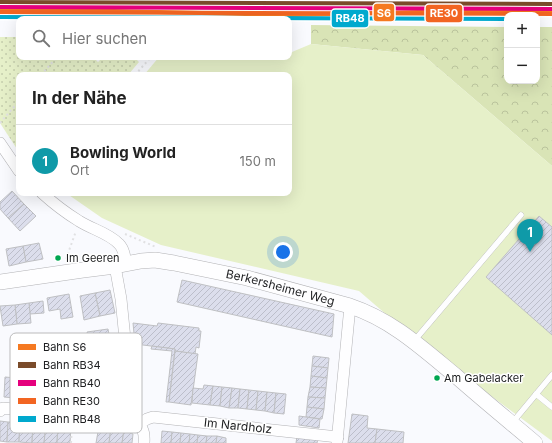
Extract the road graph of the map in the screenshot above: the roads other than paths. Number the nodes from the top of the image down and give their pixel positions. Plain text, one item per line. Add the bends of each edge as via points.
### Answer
1 (0, 143) edge
2 (16, 167) edge
3 (46, 196) edge
4 (522, 215) dead end
5 (120, 265) junction
6 (0, 282) edge
7 (350, 306) junction
8 (124, 333) edge
9 (414, 341) junction
10 (552, 375) edge
11 (536, 394) junction
12 (552, 407) edge
13 (10, 409) edge
14 (0, 411) edge
15 (142, 422) edge
16 (512, 423) junction
17 (142, 429) edge
18 (338, 440) edge
19 (144, 443) edge
20 (535, 443) edge

1 - 2 street
3 - 5 street via 80,222 120,244 125,254
4 - 9 lane
5 - 6 street, Berkersheimer Weg
5 - 7 street, Berkersheimer Weg via 155,260 174,263 247,278
5 - 8 street
7 - 9 street, Berkersheimer Weg via 390,324
7 - 18 street
9 - 16 street, Berkersheimer Weg
10 - 11 lane
11 - 12 lane
11 - 16 lane
13 - 14 street via 3,408
15 - 18 street, Im Nardholz via 153,417
16 - 20 street, Berkersheimer Weg
17 - 19 street via 145,434

